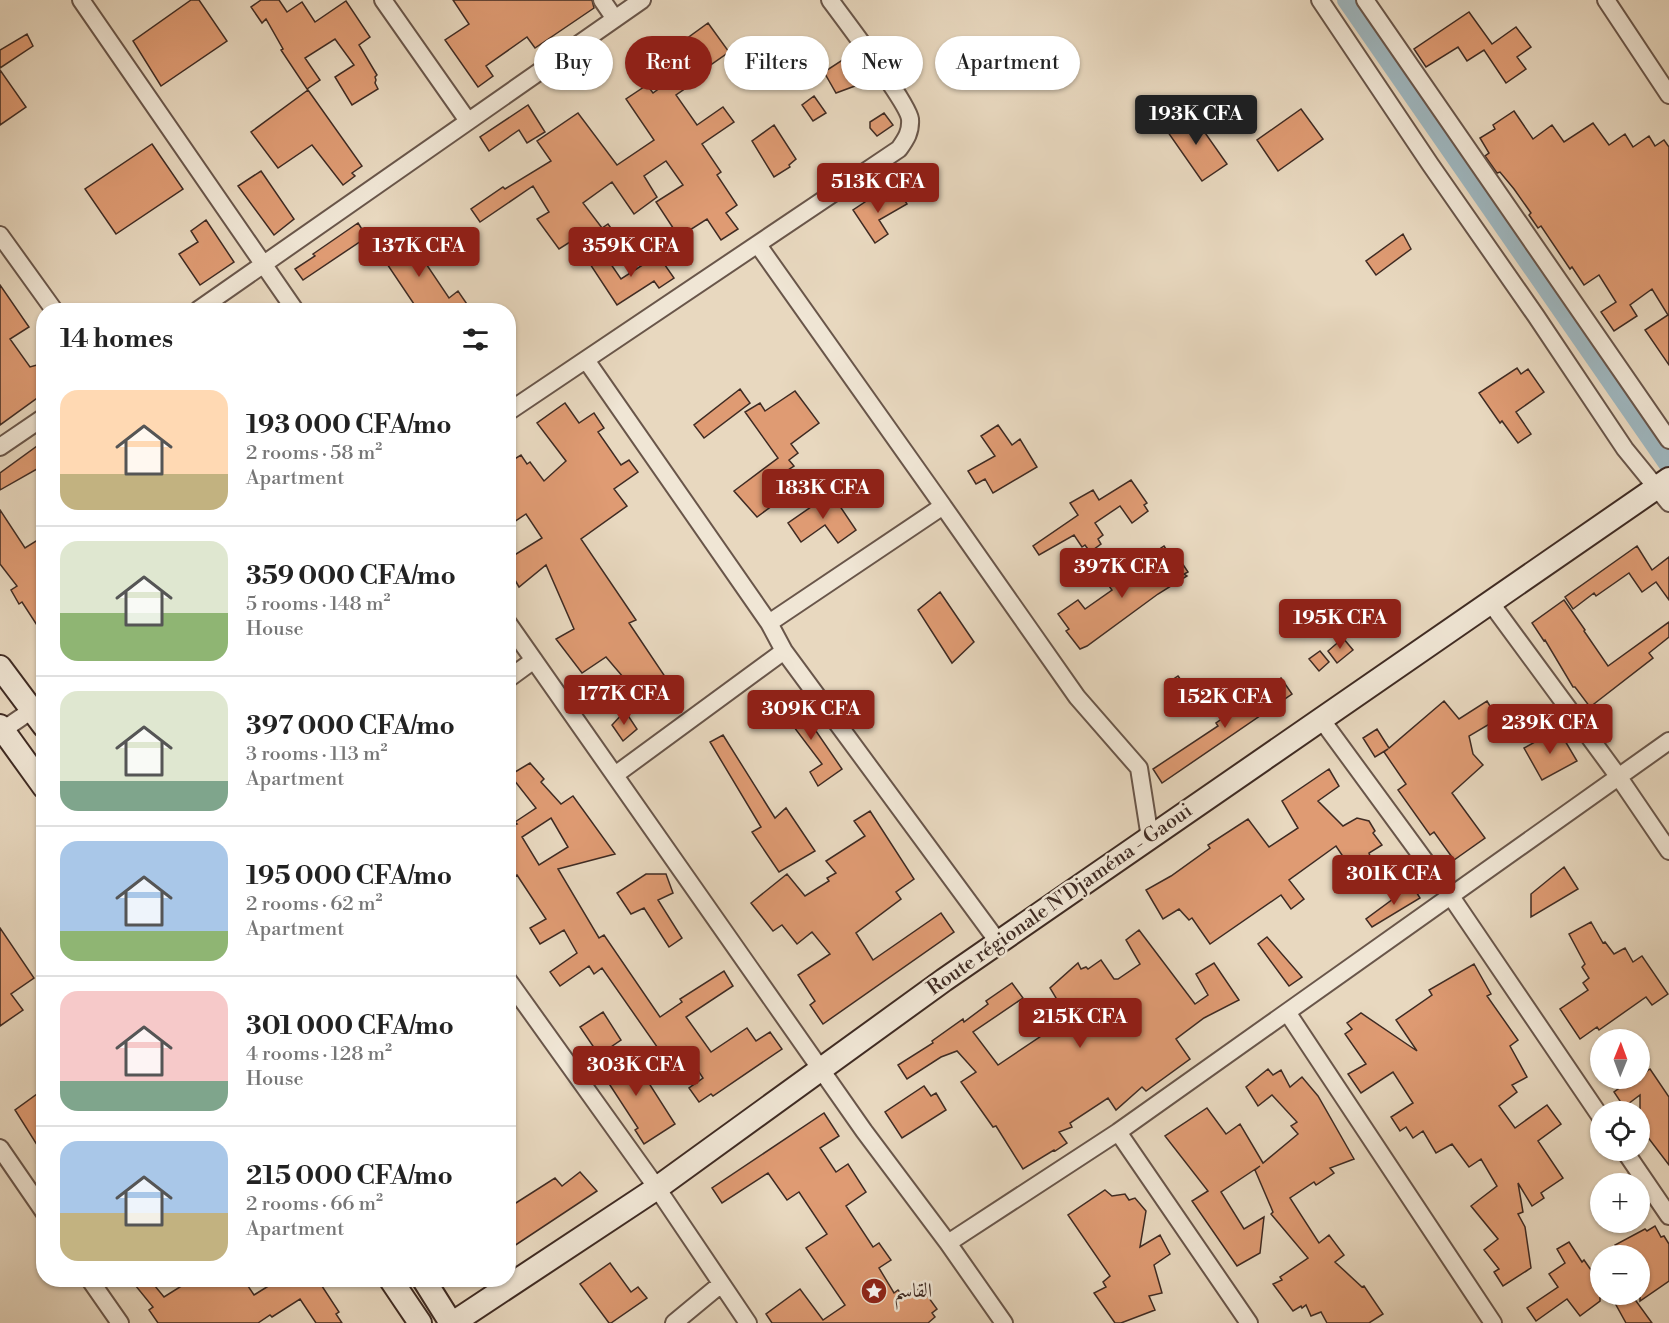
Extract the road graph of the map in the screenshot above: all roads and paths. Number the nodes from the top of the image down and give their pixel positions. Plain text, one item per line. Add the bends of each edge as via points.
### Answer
1 (81, 0) edge
2 (383, 0) edge
3 (602, 0) edge
4 (642, 0) edge
5 (830, 0) edge
6 (1320, 0) edge
7 (1365, 0) edge
8 (1606, 0) edge
9 (615, 19) junction
10 (1669, 95) edge
11 (468, 121) junction
12 (0, 235) edge
13 (758, 245) junction
14 (264, 265) junction
15 (49, 303) edge
16 (208, 303) edge
17 (290, 303) edge
18 (586, 360) junction
19 (516, 406) edge
20 (36, 422) edge
21 (1669, 440) edge
22 (0, 447) edge
23 (1665, 488) edge
24 (943, 506) junction
25 (1490, 602) junction
26 (769, 623) junction
27 (516, 634) edge
28 (784, 651) junction
29 (534, 660) junction
30 (0, 667) edge
31 (516, 673) edge
32 (36, 715) edge
33 (36, 719) edge
34 (1321, 719) junction
35 (1, 729) edge
36 (1669, 741) edge
37 (615, 775) junction
38 (36, 776) edge
39 (1618, 776) junction
40 (1150, 838) junction
41 (1669, 851) edge
42 (1450, 895) junction
43 (999, 943) junction
44 (516, 991) edge
45 (1287, 1011) junction
46 (822, 1068) junction
47 (1590, 1101) edge
48 (1118, 1131) junction
49 (0, 1148) edge
50 (1632, 1161) edge
51 (657, 1188) junction
52 (36, 1200) edge
53 (1669, 1216) edge
54 (948, 1243) junction
55 (516, 1281) edge
56 (721, 1284) junction
57 (95, 1287) edge
58 (397, 1287) edge
59 (429, 1287) edge
60 (507, 1287) edge
61 (120, 1323) edge
62 (420, 1323) edge
63 (452, 1323) edge
64 (674, 1323) edge
65 (748, 1323) edge
66 (1004, 1323) edge
67 (1249, 1323) edge
68 (1493, 1323) edge

1 - 14 street
2 - 11 street
3 - 9 street
4 - 9 street
5 - 13 street via 910,117 909,134 899,149
6 - 23 street via 1625,449
7 - 21 street
8 - 10 street
9 - 11 street
11 - 14 street
12 - 15 street
13 - 18 street
13 - 24 street
14 - 16 street
14 - 17 street
18 - 19 street
18 - 26 street
20 - 22 street
23 - 25 street, Route régionale N'Djaména - Gaoui
24 - 26 street
24 - 40 street via 1077,697 1139,768
25 - 34 street, Route régionale N'Djaména - Gaoui
25 - 39 street
26 - 28 street
27 - 29 street
28 - 37 street
28 - 43 street
29 - 31 street
29 - 37 street
30 - 32 street
33 - 35 street
34 - 40 street, Route régionale N'Djaména - Gaoui
34 - 42 street
35 - 38 street
36 - 39 street
37 - 46 street
39 - 41 street
39 - 42 street
40 - 43 street, Route régionale N'Djaména - Gaoui
42 - 45 street
42 - 47 street
43 - 46 street, Route régionale N'Djaména - Gaoui
44 - 51 street
45 - 48 street
45 - 68 street
46 - 51 street, Route régionale N'Djaména - Gaoui
46 - 54 street
48 - 54 street
48 - 67 street
49 - 52 street
50 - 53 street
51 - 55 street, Route régionale N'Djaména - Gaoui
51 - 56 street
54 - 66 street
56 - 64 street
56 - 65 street
57 - 61 street
58 - 62 street
59 - 63 street
60 - 63 street, Route régionale N'Djaména - Gaoui

